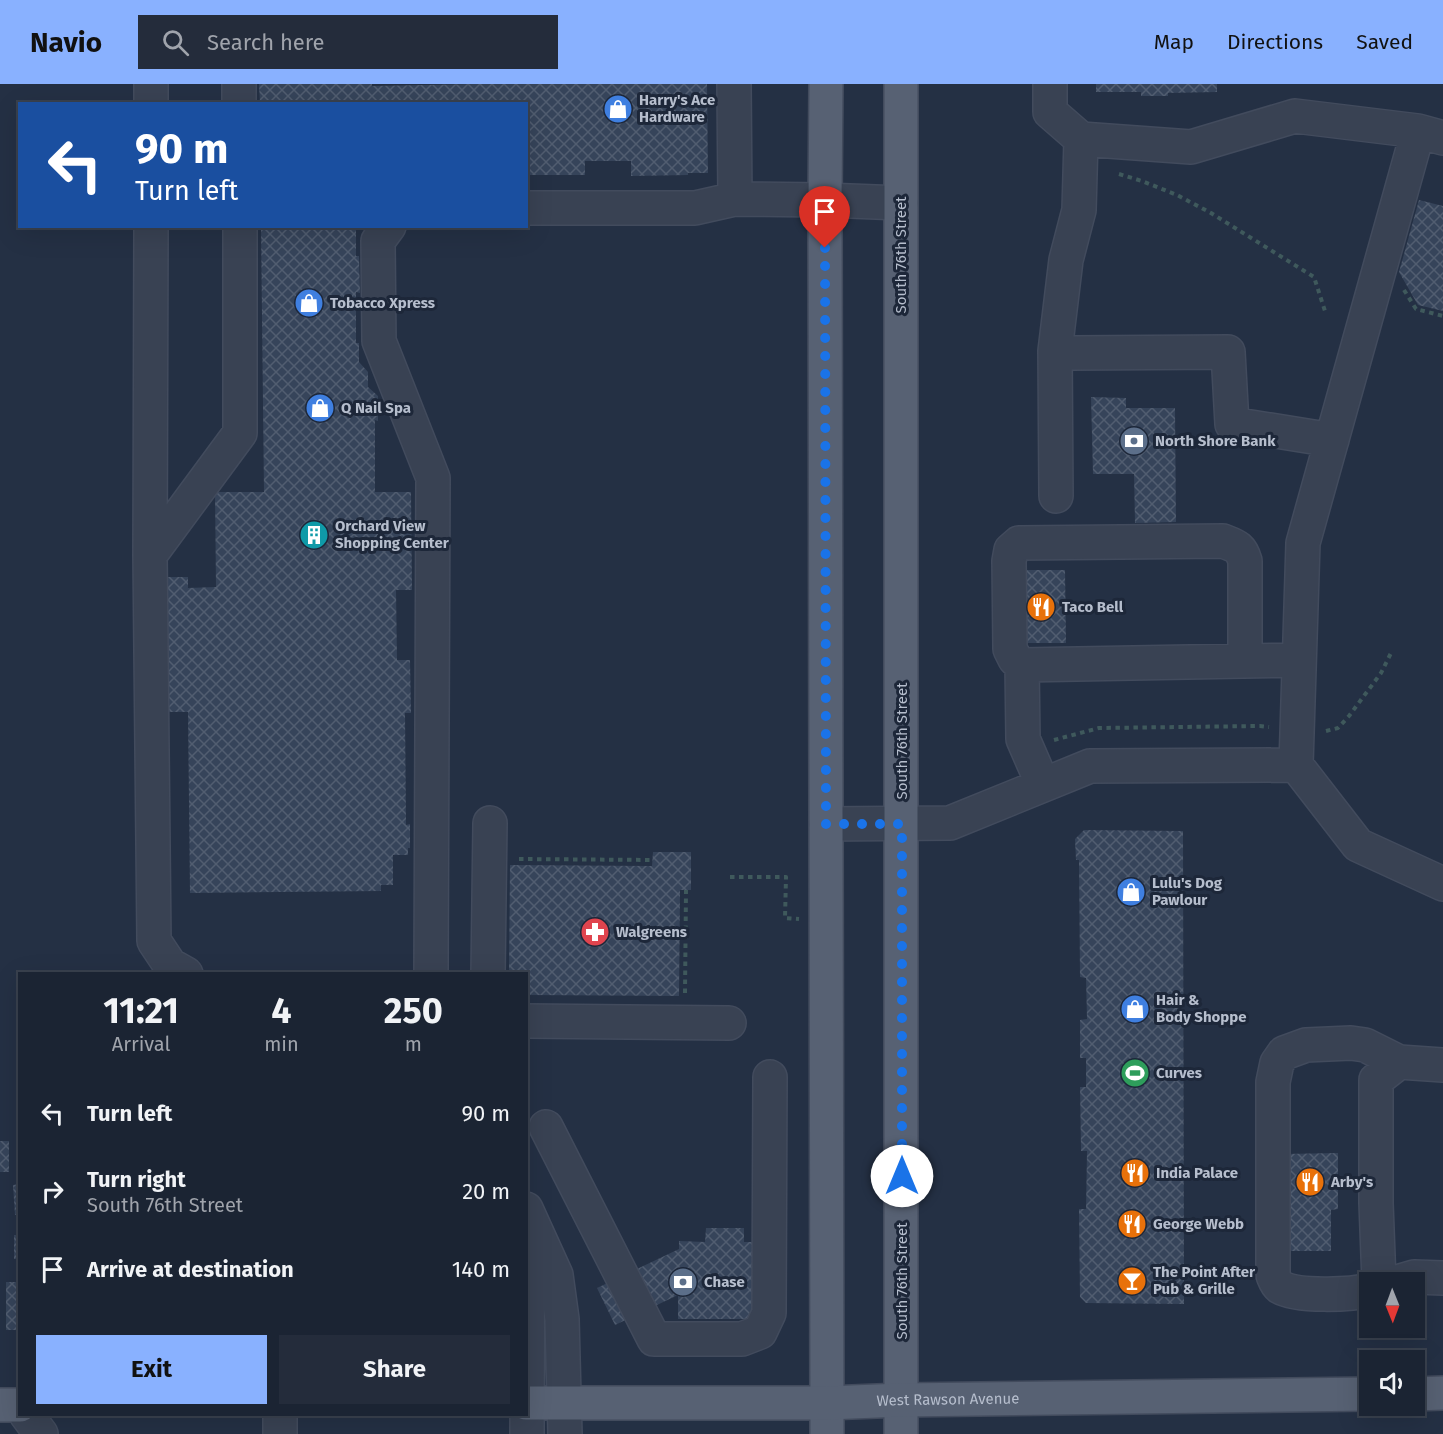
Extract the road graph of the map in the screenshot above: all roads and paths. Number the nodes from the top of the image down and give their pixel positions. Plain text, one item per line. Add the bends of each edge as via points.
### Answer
1 (151, 84) edge
2 (239, 84) edge
3 (734, 84) edge
4 (826, 84) edge
5 (901, 84) edge
6 (1050, 84) edge
7 (151, 102) edge
8 (239, 102) edge
9 (1430, 134) edge
10 (1081, 140) junction
11 (1114, 172) dead end
12 (735, 199) junction
13 (825, 200) junction
14 (901, 203) junction
15 (528, 208) edge
16 (151, 228) edge
17 (240, 228) edge
18 (388, 228) edge
19 (1383, 255) junction
20 (1325, 311) dead end
21 (1443, 316) edge
22 (1055, 351) junction
23 (1332, 440) junction
24 (1056, 496) dead end
25 (150, 555) junction
26 (1392, 651) dead end
27 (1299, 660) junction
28 (1245, 661) junction
29 (1022, 665) junction
30 (1279, 728) dead end
31 (1322, 732) dead end
32 (1051, 741) dead end
33 (1296, 765) junction
34 (1043, 785) junction
35 (490, 823) dead end
36 (826, 824) junction
37 (902, 824) junction
38 (519, 859) dead end
39 (653, 860) dead end
40 (730, 877) dead end
41 (1443, 884) edge
42 (686, 890) dead end
43 (799, 919) dead end
44 (182, 972) edge
45 (431, 972) edge
46 (488, 972) edge
47 (528, 1021) edge
48 (685, 1023) junction
49 (729, 1023) dead end
50 (1399, 1062) junction
51 (1443, 1065) edge
52 (770, 1077) dead end
53 (546, 1127) dead end
54 (528, 1212) edge
55 (1379, 1272) edge
56 (1425, 1277) edge
57 (1443, 1278) edge
58 (1359, 1292) edge
59 (1359, 1394) edge
60 (1425, 1394) edge
61 (1443, 1394) edge
62 (902, 1400) junction
63 (528, 1414) edge
64 (25, 1416) edge
65 (280, 1416) edge
66 (827, 1418) edge
67 (565, 1419) edge
68 (41, 1434) edge
69 (280, 1434) edge
70 (901, 1434) edge

1 - 7 lane
2 - 8 lane
3 - 12 lane
4 - 13 main road
5 - 14 main road, South 76th Street
6 - 10 lane via 1050,112
9 - 10 lane via 1295,116 1191,147
9 - 19 lane
10 - 22 lane via 1079,210 1066,260
11 - 20 path via 1177,195 1212,213 1314,277
12 - 13 lane
12 - 15 lane via 695,208
13 - 14 lane
13 - 36 main road
14 - 37 main road, South 76th Street
16 - 25 lane
17 - 25 lane via 240,433
18 - 45 lane via 378,241 379,341 433,478
19 - 21 path via 1416,309
19 - 23 lane
22 - 23 lane via 1228,352 1232,424
22 - 24 lane
23 - 27 lane via 1303,543
25 - 44 lane via 154,941 170,965
26 - 31 path via 1349,716 1338,728
27 - 28 lane
27 - 33 lane
28 - 29 lane
28 - 29 lane via 1245,561 1235,545 1223,541 1192,552 1019,543 1011,550 1009,561 1010,649
29 - 34 lane via 1023,739
30 - 32 path via 1099,728
33 - 34 lane via 1090,766
33 - 41 lane via 1358,845
34 - 37 lane via 950,823
35 - 46 lane
36 - 37 lane
36 - 66 main road
37 - 62 main road, South 76th Street
38 - 39 path
40 - 43 path via 786,877 785,918
42 - 48 path
47 - 48 lane
48 - 49 lane
50 - 51 lane
50 - 55 lane via 1376,1080
50 - 58 lane via 1365,1045 1306,1045 1284,1053 1273,1082 1275,1282 1292,1292
52 - 53 lane via 769,1313 760,1332 742,1339 654,1339
54 - 67 lane via 556,1275 562,1319
56 - 57 lane
59 - 62 main road, West Rawson Avenue
60 - 61 main road
62 - 66 main road, West Rawson Avenue
62 - 70 main road, South 76th Street
63 - 67 main road, West Rawson Avenue
64 - 68 lane
65 - 69 lane
66 - 67 main road, West Rawson Avenue

